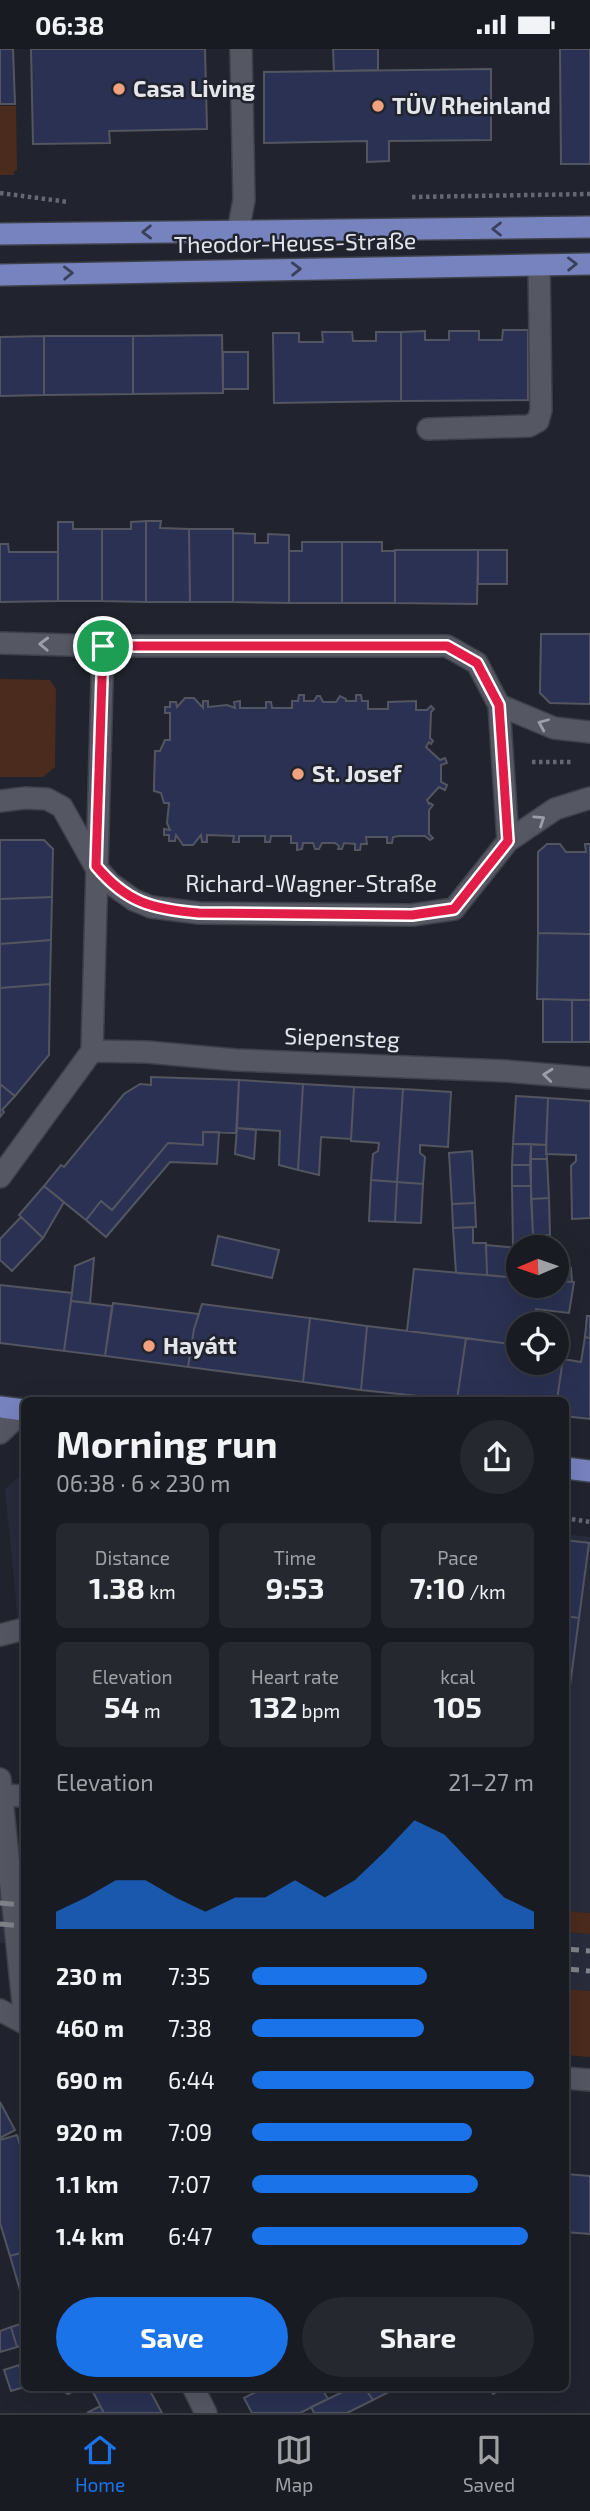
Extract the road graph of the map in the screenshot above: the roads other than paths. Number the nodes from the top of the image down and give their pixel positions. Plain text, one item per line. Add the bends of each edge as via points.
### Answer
1 (241, 49) edge
2 (590, 227) edge
3 (238, 231) junction
4 (0, 234) edge
5 (590, 264) edge
6 (539, 265) junction
7 (0, 275) edge
8 (428, 429) dead end
9 (0, 643) edge
10 (103, 646) junction
11 (499, 705) junction
12 (590, 732) edge
13 (590, 799) edge
14 (0, 801) edge
15 (508, 841) junction
16 (96, 866) junction
17 (92, 1051) junction
18 (590, 1078) edge
19 (0, 1177) edge
20 (0, 1407) edge
21 (21, 1410) edge
22 (21, 1413) edge
23 (0, 1433) edge
24 (569, 1468) edge
25 (590, 1471) edge
26 (21, 1630) edge
27 (0, 1635) edge
28 (1, 1787) edge
29 (21, 1795) edge
30 (21, 1984) edge
31 (0, 2010) edge
32 (21, 2021) edge
33 (569, 2078) edge
34 (590, 2080) edge
35 (195, 2391) edge
36 (206, 2413) edge

1 - 3 street via 244,200
2 -> 3 main road, Theodor-Heuss-Straße
3 -> 4 main road, Theodor-Heuss-Straße
6 -> 5 main road, Theodor-Heuss-Straße
7 -> 6 main road, Theodor-Heuss-Straße
6 - 8 street via 538,421 529,426
10 -> 9 street
10 - 11 street via 447,646 477,663
10 - 16 street
12 -> 11 street via 554,728
11 - 15 street
15 -> 13 street, Richard-Wagner-Straße via 555,809
14 - 16 street, Richard-Wagner-Straße via 47,799 62,807
15 - 16 street, Richard-Wagner-Straße via 454,909 412,915 164,910 134,900
16 - 17 street
18 -> 17 street, Siepensteg
17 - 19 street
20 - 21 main road
22 - 23 street
24 - 25 main road
26 - 27 street
28 - 29 street
28 - 30 street
31 - 32 street
33 - 34 street
35 - 36 street

